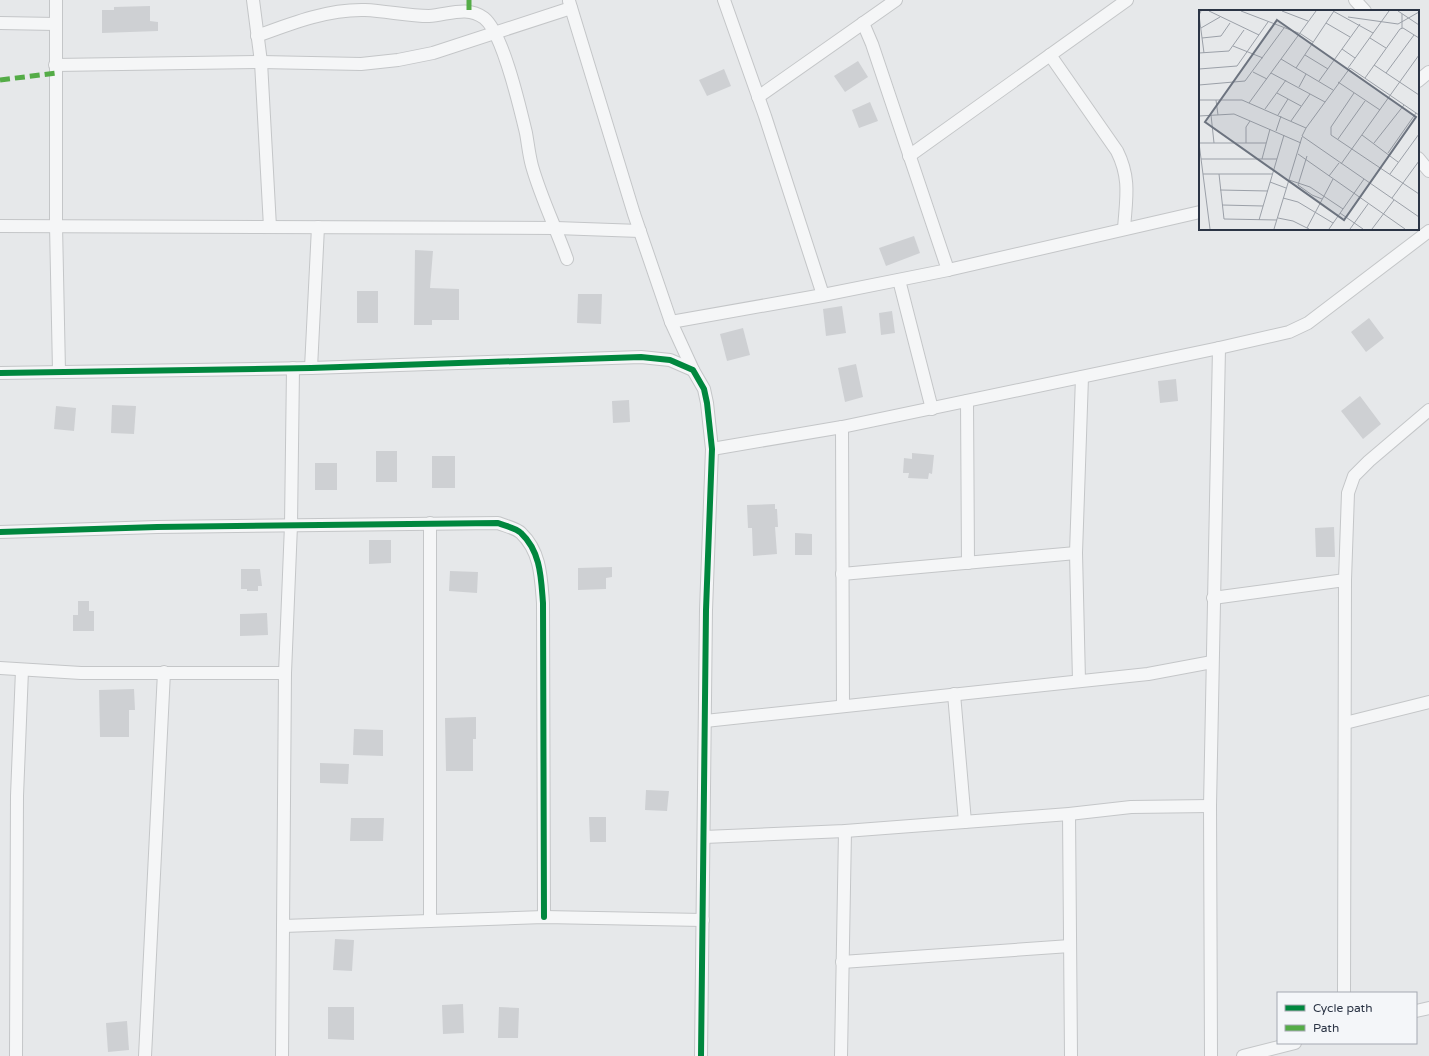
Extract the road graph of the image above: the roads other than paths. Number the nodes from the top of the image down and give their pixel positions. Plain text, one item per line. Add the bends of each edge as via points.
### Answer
1 (56, 0) edge
2 (253, 0) edge
3 (724, 0) edge
4 (896, 0) edge
5 (1127, 0) edge
6 (1355, 0) edge
7 (570, 4) edge
8 (1364, 10) edge
9 (0, 23) edge
10 (863, 23) junction
11 (56, 24) junction
12 (494, 32) junction
13 (257, 36) junction
14 (1050, 55) junction
15 (261, 62) junction
16 (55, 66) junction
17 (758, 97) junction
18 (909, 156) junction
19 (1419, 159) edge
20 (1429, 171) edge
21 (1199, 212) edge
22 (56, 225) junction
23 (0, 226) edge
24 (270, 227) junction
25 (318, 227) junction
26 (556, 228) junction
27 (1124, 230) junction
28 (640, 231) junction
29 (1429, 231) edge
30 (567, 259) dead end
31 (948, 270) junction
32 (899, 280) junction
33 (822, 295) junction
34 (671, 322) junction
35 (1219, 348) junction
36 (293, 368) junction
37 (310, 368) junction
38 (693, 370) junction
39 (59, 371) junction
40 (0, 373) edge
41 (1082, 376) junction
42 (967, 401) junction
43 (932, 409) junction
44 (1429, 410) edge
45 (842, 427) junction
46 (712, 449) junction
47 (430, 524) junction
48 (291, 525) junction
49 (0, 532) edge
50 (1076, 553) junction
51 (968, 563) junction
52 (842, 574) junction
53 (1346, 580) junction
54 (1213, 598) junction
55 (1212, 662) junction
56 (0, 668) edge
57 (22, 670) junction
58 (164, 672) junction
59 (285, 673) junction
60 (1079, 682) junction
61 (954, 694) junction
62 (1429, 702) edge
63 (843, 706) junction
64 (705, 721) junction
65 (1345, 723) junction
66 (1210, 806) junction
67 (1069, 814) junction
68 (965, 822) junction
69 (845, 831) junction
70 (704, 837) junction
71 (544, 917) junction
72 (703, 920) junction
73 (430, 921) junction
74 (283, 926) junction
75 (1070, 946) junction
76 (842, 962) junction
77 (1344, 992) edge
78 (1429, 1008) edge
79 (1417, 1012) edge
80 (1291, 1044) edge
81 (16, 1056) edge
82 (144, 1056) edge
83 (282, 1056) edge
84 (701, 1056) edge
85 (841, 1056) edge
86 (1071, 1056) edge
87 (1211, 1056) edge
88 (1243, 1056) edge

1 - 11 street
2 - 13 street
3 - 17 street
4 - 10 street
5 - 14 street
6 - 8 street
7 - 12 street
7 - 28 street
9 - 11 street
10 - 17 street
10 - 18 street
11 - 16 street
12 - 13 street via 484,18 469,10 429,16 364,10 338,11 301,20
12 - 15 street via 433,53 398,60 361,64
12 - 26 street via 520,107 531,164 542,199
13 - 15 street
14 - 18 street
14 - 27 street via 1117,151 1124,165 1128,184
15 - 16 street
15 - 24 street
16 - 22 street
17 - 33 street
18 - 31 street
19 - 20 street
21 - 27 street
22 - 23 street
22 - 24 street
22 - 39 street
24 - 25 street
25 - 26 street
25 - 37 street
26 - 28 street
26 - 30 street
27 - 31 street
28 - 34 street
29 - 35 street via 1308,323 1288,332
31 - 32 street
32 - 33 street
32 - 43 street
33 - 34 street
34 - 38 street
35 - 41 street
35 - 54 street
36 - 37 street
36 - 39 street
36 - 48 street
37 - 38 street via 641,358 670,360
38 - 46 street via 704,389 708,403
39 - 40 street
41 - 42 street
41 - 50 street
42 - 43 street
42 - 51 street
43 - 45 street
44 - 53 street via 1354,476 1348,493
45 - 46 street
45 - 52 street
46 - 64 street
47 - 48 street
47 - 71 street via 498,523 521,533 535,552 539,565 543,603
47 - 73 street
48 - 49 street
48 - 59 street
50 - 51 street
50 - 60 street
51 - 52 street
52 - 63 street
53 - 54 street
53 - 65 street
54 - 55 street
55 - 60 street via 1148,674
55 - 66 street
56 - 57 street
57 - 58 street
57 - 81 street via 17,796
58 - 59 street
58 - 82 street
59 - 74 street
60 - 61 street
61 - 63 street
61 - 68 street
62 - 65 street
63 - 64 street
64 - 70 street
65 - 77 street
66 - 67 street via 1130,807
66 - 87 street
67 - 68 street
67 - 75 street
68 - 69 street
69 - 70 street
69 - 76 street
70 - 72 street
71 - 72 street
71 - 73 street
72 - 84 street
73 - 74 street
74 - 83 street
75 - 76 street
75 - 86 street
76 - 85 street
78 - 79 street
80 - 88 street

